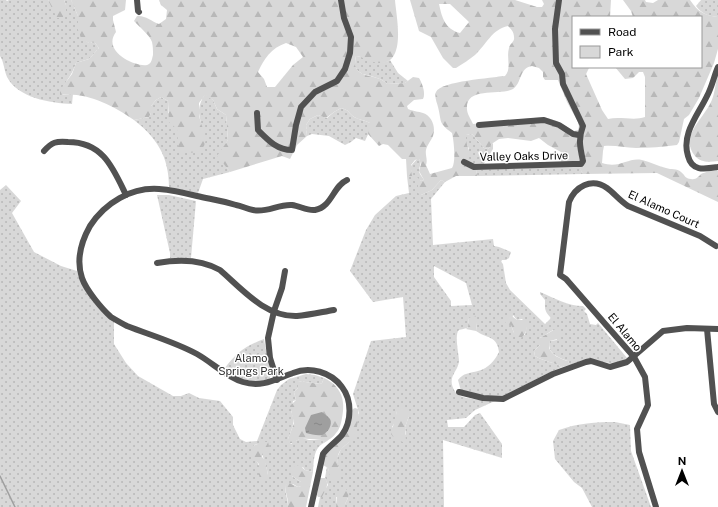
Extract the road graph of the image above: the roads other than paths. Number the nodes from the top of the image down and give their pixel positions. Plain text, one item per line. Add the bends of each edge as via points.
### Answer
1 (137, 0) edge
2 (341, 0) edge
3 (559, 0) edge
4 (139, 12) dead end
5 (718, 67) edge
6 (257, 113) dead end
7 (479, 125) dead end
8 (579, 135) junction
9 (44, 151) dead end
10 (464, 162) dead end
11 (718, 167) edge
12 (348, 180) dead end
13 (126, 195) junction
14 (716, 246) dead end
15 (157, 263) dead end
16 (284, 271) dead end
17 (560, 275) joint
18 (334, 310) dead end
19 (274, 311) junction
20 (707, 329) junction
21 (718, 329) edge
22 (634, 357) junction
23 (277, 380) junction
24 (459, 392) dead end
25 (718, 412) edge
26 (311, 507) edge
27 (656, 507) edge

1 - 4 street
2 - 6 street via 351,37 345,70 337,81 315,92 301,107 292,150 283,150 267,140 258,130
3 - 8 street, Valley Oaks Drive via 556,63 583,126
5 - 11 street via 689,131 686,150 693,166 704,169
7 - 8 street via 544,120
8 - 10 street, Valley Oaks Drive via 583,161 581,164 474,167
9 - 13 street via 51,144 67,142 80,143 94,149 111,164
12 - 13 street via 336,189 327,204 314,210 290,205 256,211 158,189
13 - 23 street via 98,215 86,234 80,253 79,265 84,283 105,310 127,326 197,354 237,380 259,384
14 - 17 street, El Alamo Court via 700,236 628,206 600,184 590,183 578,188 569,202
15 - 19 street via 185,260 215,267 258,304
16 - 19 street via 282,288
17 - 22 street, El Alamo
18 - 19 street via 298,316
19 - 23 street via 268,344
20 - 21 street
20 - 22 street via 663,331
20 - 25 street via 714,404
22 - 24 street via 610,367 592,362 580,364 553,374 503,399 483,398
22 - 27 street, El Alamo via 645,377 648,405 637,429 638,452
23 - 26 street via 301,371 317,371 341,385 348,398 347,423 342,434 323,454

